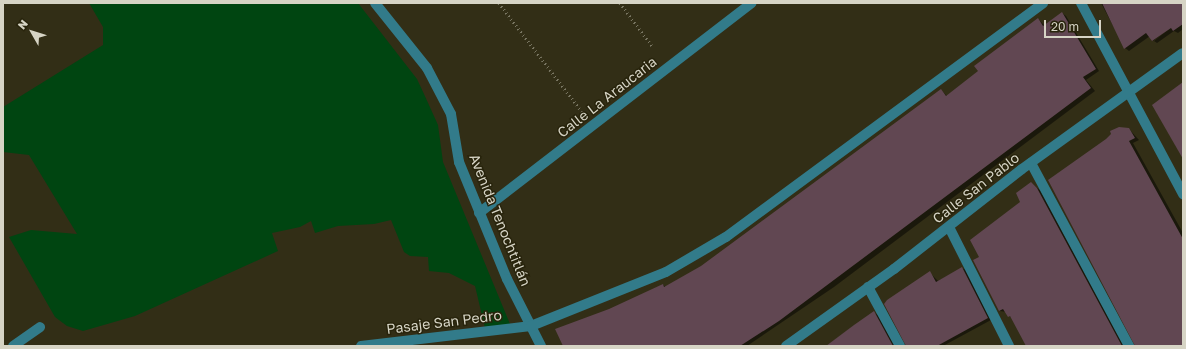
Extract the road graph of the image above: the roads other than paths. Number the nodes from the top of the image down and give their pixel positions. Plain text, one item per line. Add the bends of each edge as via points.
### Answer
1 (375, 3) edge
2 (752, 3) edge
3 (1043, 3) edge
4 (1081, 3) edge
5 (1183, 53) edge
6 (1130, 93) junction
7 (1031, 163) junction
8 (1183, 194) edge
9 (479, 213) junction
10 (949, 227) junction
11 (868, 287) junction
12 (530, 326) junction
13 (40, 327) dead end
14 (13, 346) edge
15 (361, 346) edge
16 (541, 346) edge
17 (786, 346) edge
18 (900, 346) edge
19 (1009, 346) edge
20 (1129, 346) edge

1 - 9 street, Avenida Tenochtitlán via 427,68 451,114 459,162
2 - 9 street, Calle La Araucaria
3 - 12 street, Pasaje San Pedro via 726,237 666,272
4 - 6 street
5 - 6 street, Calle San Pablo
6 - 7 street, Calle San Pablo
6 - 8 street
7 - 10 street, Calle San Pablo
7 - 20 street
9 - 12 street, Avenida Tenochtitlán
10 - 11 street, Calle San Pablo
10 - 19 street
11 - 17 street, Calle San Pablo
11 - 18 street
12 - 15 street, Pasaje San Pedro
12 - 16 street, Avenida Tenochtitlán
13 - 14 street

